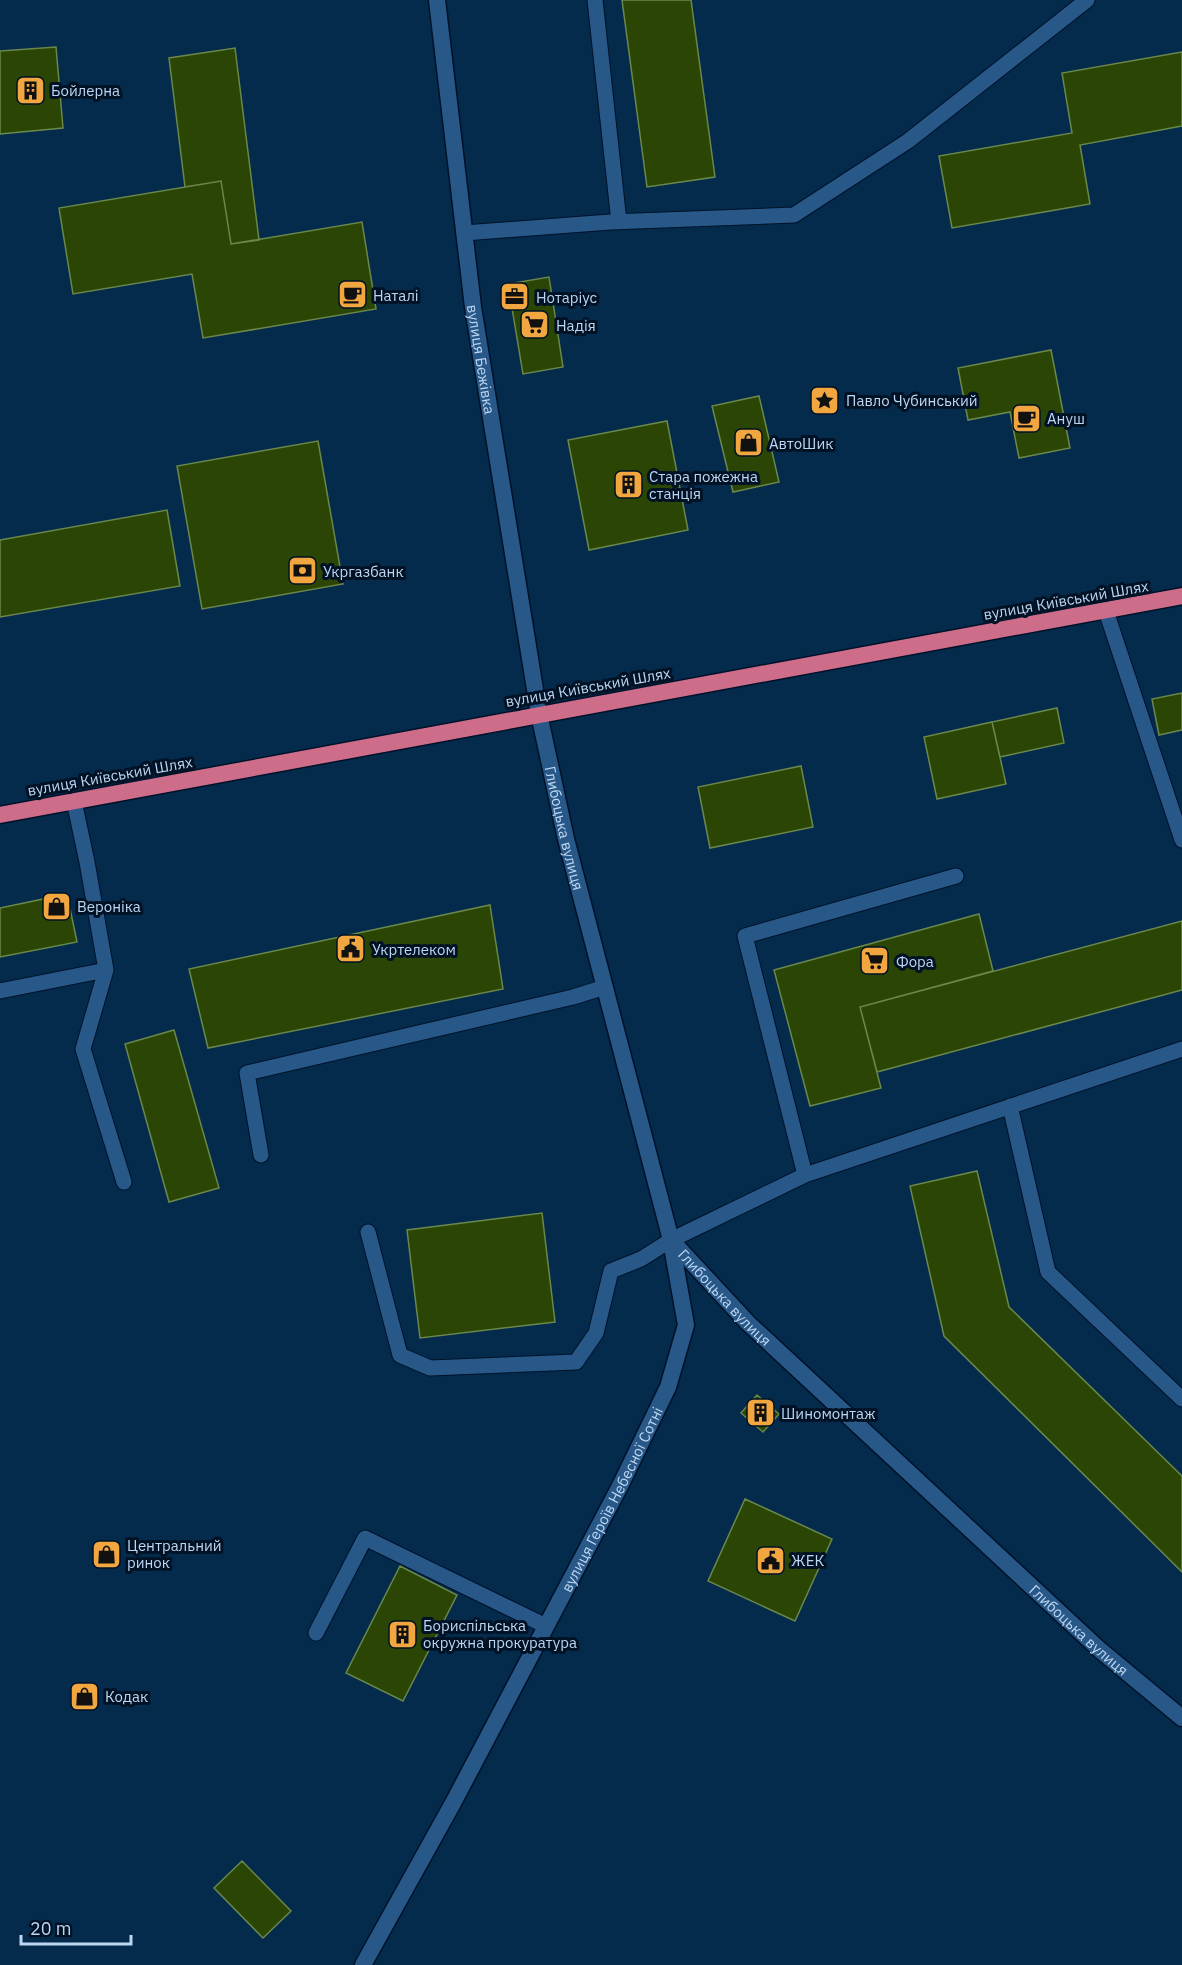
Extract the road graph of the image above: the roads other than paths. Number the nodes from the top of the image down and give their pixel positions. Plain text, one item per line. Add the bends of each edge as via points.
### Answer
1 (437, 0) edge
2 (594, 0) edge
3 (1087, 0) edge
4 (620, 222) junction
5 (464, 233) junction
6 (1182, 596) edge
7 (1106, 610) junction
8 (539, 714) junction
9 (74, 801) junction
10 (0, 814) edge
11 (1182, 840) edge
12 (956, 876) dead end
13 (106, 970) junction
14 (605, 987) junction
15 (0, 991) edge
16 (1182, 1049) edge
17 (1010, 1106) junction
18 (261, 1155) dead end
19 (805, 1175) junction
20 (124, 1182) dead end
21 (368, 1232) dead end
22 (670, 1240) junction
23 (1182, 1399) edge
24 (546, 1626) junction
25 (316, 1634) dead end
26 (1182, 1718) edge
27 (363, 1965) edge

1 - 5 street, вулиця Бежівка
2 - 4 lane
3 - 4 lane via 908,141 794,215
4 - 5 lane
5 - 8 street, вулиця Бежівка
6 - 7 highway, вулиця Київський Шлях
7 - 8 highway, вулиця Київський Шлях
7 - 11 lane
8 - 9 highway, вулиця Київський Шлях
8 - 14 street, Глибоцька вулиця via 566,839
9 - 10 highway, вулиця Київський Шлях
9 - 13 lane
12 - 19 lane via 745,936
13 - 15 lane
13 - 20 lane via 82,1049
14 - 18 lane via 247,1073
14 - 22 street, Глибоцька вулиця
16 - 17 lane
17 - 19 lane
17 - 23 lane via 1048,1272
19 - 22 lane
21 - 22 lane via 400,1355 430,1368 576,1362 596,1333 611,1271 641,1259
22 - 24 street, вулиця Героїв Небесної Сотні via 686,1325 668,1387
22 - 26 street, Глибоцька вулиця via 748,1323 1100,1650
24 - 25 lane via 365,1538
24 - 27 street, вулиця Героїв Небесної Сотні

